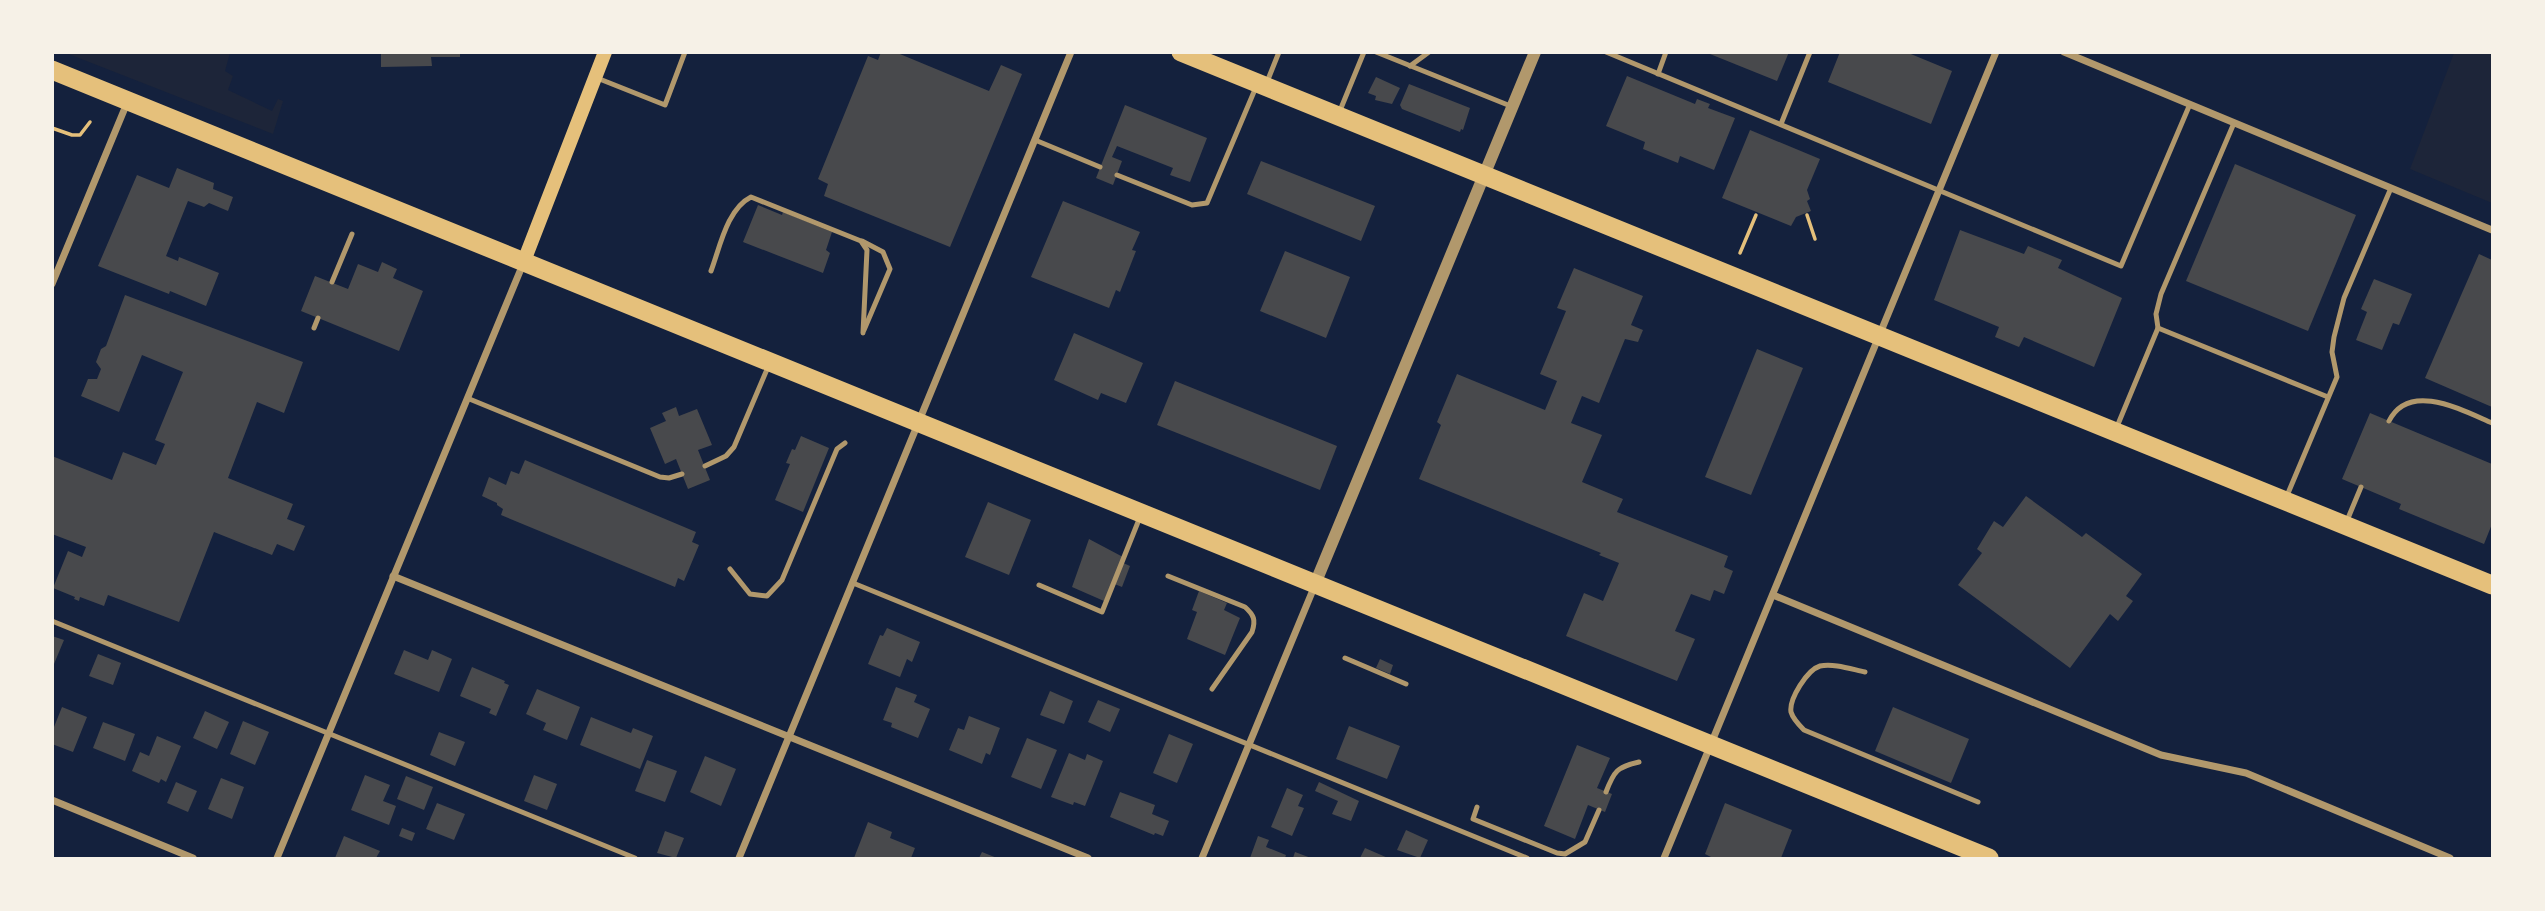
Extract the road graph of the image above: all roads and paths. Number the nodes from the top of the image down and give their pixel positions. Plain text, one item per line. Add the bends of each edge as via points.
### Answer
1 (605, 52) edge
2 (685, 52) edge
3 (1071, 52) edge
4 (1181, 52) edge
5 (1279, 52) edge
6 (1364, 52) edge
7 (1376, 52) edge
8 (1429, 52) edge
9 (1535, 52) edge
10 (1606, 52) edge
11 (1666, 52) edge
12 (1810, 52) edge
13 (1996, 52) edge
14 (2064, 52) edge
15 (1410, 66) junction
16 (52, 70) edge
17 (1658, 74) junction
18 (596, 77) junction
19 (1262, 85) junction
20 (128, 101) junction
21 (2190, 104) junction
22 (1513, 107) junction
23 (1338, 116) junction
24 (90, 122) dead end
25 (2234, 123) junction
26 (1781, 124) junction
27 (52, 128) edge
28 (1035, 140) junction
29 (1100, 167) dead end
30 (1117, 174) dead end
31 (1484, 176) junction
32 (2391, 188) junction
33 (1940, 190) junction
34 (1756, 215) dead end
35 (1807, 215) dead end
36 (2493, 230) edge
37 (352, 234) dead end
38 (1815, 239) dead end
39 (861, 241) junction
40 (1740, 253) dead end
41 (524, 261) junction
42 (711, 271) dead end
43 (332, 282) dead end
44 (52, 284) edge
45 (318, 318) dead end
46 (314, 328) dead end
47 (2158, 328) junction
48 (1880, 337) junction
49 (770, 362) junction
50 (2328, 397) junction
51 (467, 398) junction
52 (2389, 421) dead end
53 (919, 422) junction
54 (2493, 423) edge
55 (2115, 432) junction
56 (845, 443) dead end
57 (705, 466) dead end
58 (682, 474) dead end
59 (2361, 487) dead end
60 (2284, 501) junction
61 (1141, 513) junction
62 (2345, 526) junction
63 (730, 569) dead end
64 (393, 576) junction
65 (1168, 576) dead end
66 (853, 583) junction
67 (1315, 584) junction
68 (1039, 585) dead end
69 (2493, 586) edge
70 (1773, 595) junction
71 (52, 621) edge
72 (1345, 658) dead end
73 (1865, 672) dead end
74 (1406, 684) dead end
75 (1212, 689) dead end
76 (328, 734) junction
77 (789, 738) junction
78 (1249, 744) junction
79 (1711, 745) junction
80 (1639, 762) dead end
81 (1606, 792) dead end
82 (52, 800) edge
83 (1978, 802) dead end
84 (1477, 807) dead end
85 (1599, 810) dead end
86 (193, 859) edge
87 (277, 859) edge
88 (635, 859) edge
89 (739, 859) edge
90 (1088, 859) edge
91 (1202, 859) edge
92 (1527, 859) edge
93 (1664, 859) edge
94 (1989, 859) edge
95 (2450, 859) edge

1 - 18 main road
2 - 18 lane via 665,105
3 - 28 street
4 - 19 highway via 1218,63
5 - 19 lane
6 - 23 lane
7 - 15 lane
8 - 15 lane
9 - 22 street
10 - 17 lane
11 - 17 lane
12 - 26 lane
13 - 33 street
14 - 21 street
15 - 22 lane
16 - 20 highway
17 - 26 lane
18 - 41 main road
19 - 23 highway
19 - 30 lane via 1207,203 1192,205
20 - 41 highway
20 - 44 street
21 - 25 street
21 - 33 lane via 2121,266
22 - 31 street
23 - 31 highway
24 - 27 path via 79,135
25 - 32 street
25 - 47 lane via 2161,294
26 - 33 lane
28 - 29 lane
28 - 53 street
31 - 48 highway
31 - 67 street
32 - 36 street
32 - 50 lane via 2344,298 2333,344 2337,377
33 - 48 street
34 - 40 path
35 - 38 path
37 - 43 lane
39 - 39 lane via 883,252 890,269 863,333 867,250
39 - 42 lane via 751,197 735,211
41 - 49 highway
41 - 51 street
45 - 46 lane
47 - 50 lane
47 - 55 lane
48 - 55 highway
48 - 70 street
49 - 53 highway
49 - 57 lane via 734,447
50 - 60 lane
51 - 58 lane via 660,477
51 - 64 street
52 - 54 lane via 2395,409 2411,401 2429,400
53 - 61 highway
53 - 66 street
55 - 60 highway
56 - 63 lane via 836,449 782,580 766,596 750,594
59 - 62 lane
60 - 62 highway
61 - 67 highway
61 - 68 lane via 1102,612
62 - 69 highway
64 - 76 street
64 - 77 street
65 - 75 lane via 1253,614 1252,632
66 - 77 street
66 - 78 lane
67 - 78 street
67 - 79 highway
70 - 79 street
70 - 95 street via 2161,755 2246,773
71 - 76 lane
72 - 74 lane
73 - 83 lane via 1816,667 1804,677 1791,705 1796,722 1804,730
76 - 87 street
76 - 88 lane
77 - 89 street
77 - 90 street
78 - 91 street
78 - 92 lane
79 - 93 street
79 - 94 highway
80 - 81 lane via 1613,774
82 - 86 street
84 - 85 lane via 1472,819 1565,854 1585,842

